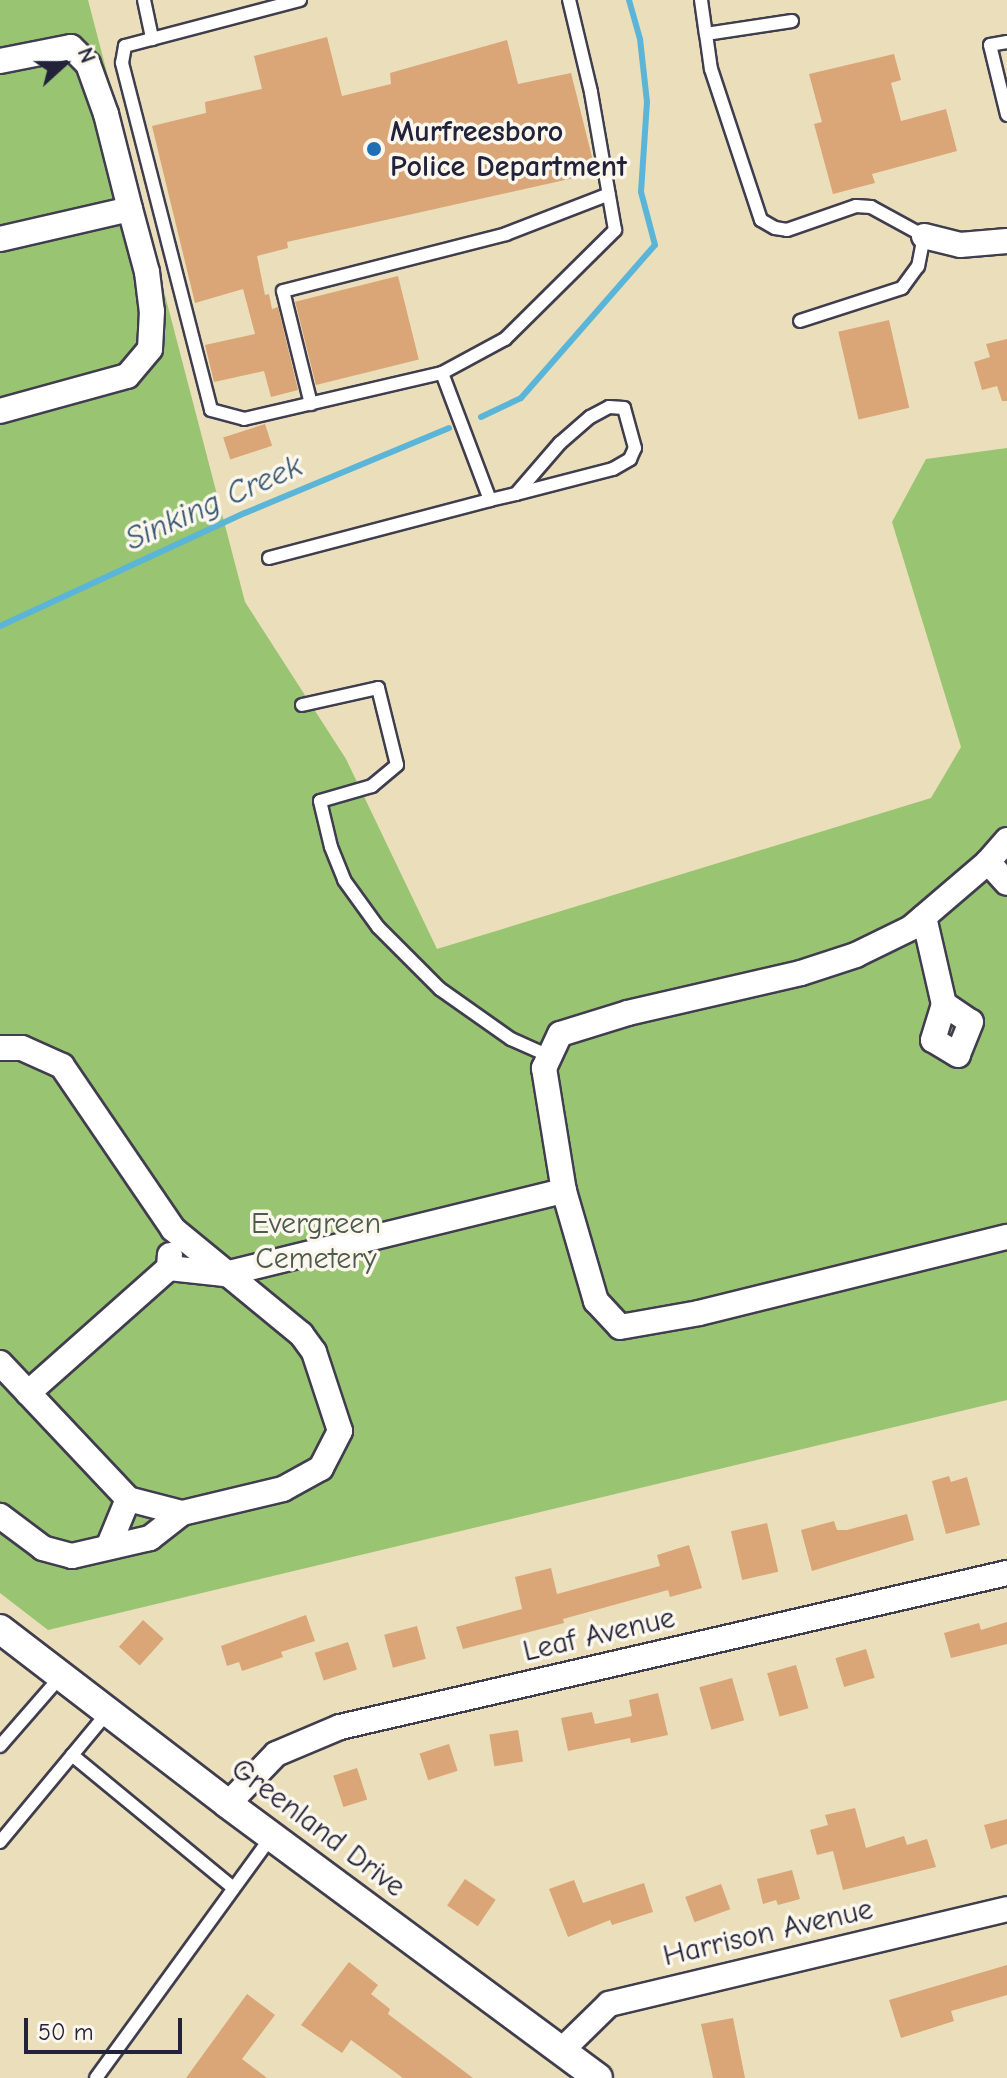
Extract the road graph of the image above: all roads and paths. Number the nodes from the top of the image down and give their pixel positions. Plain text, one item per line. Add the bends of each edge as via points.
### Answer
1 (144, 0) edge
2 (300, 0) edge
3 (569, 0) edge
4 (701, 0) edge
5 (792, 21) dead end
6 (706, 34) junction
7 (152, 39) junction
8 (1007, 42) edge
9 (0, 61) edge
10 (1007, 115) edge
11 (609, 194) junction
12 (130, 209) junction
13 (924, 236) junction
14 (0, 239) edge
15 (1007, 241) edge
16 (800, 321) dead end
17 (442, 373) junction
18 (311, 404) junction
19 (0, 411) edge
20 (516, 494) junction
21 (490, 500) junction
22 (269, 558) dead end
23 (302, 705) dead end
24 (1007, 840) edge
25 (988, 862) junction
26 (1007, 883) edge
27 (924, 917) junction
28 (944, 1004) dead end
29 (0, 1048) edge
30 (547, 1055) junction
31 (564, 1191) junction
32 (173, 1229) junction
33 (1007, 1237) edge
34 (169, 1268) junction
35 (225, 1274) junction
36 (0, 1363) edge
37 (28, 1393) junction
38 (128, 1499) junction
39 (182, 1513) junction
40 (0, 1516) edge
41 (109, 1545) junction
42 (1007, 1573) edge
43 (0, 1629) edge
44 (61, 1676) junction
45 (108, 1712) junction
46 (0, 1746) edge
47 (72, 1755) junction
48 (228, 1804) junction
49 (272, 1836) junction
50 (0, 1842) edge
51 (232, 1887) junction
52 (1007, 1909) edge
53 (561, 2051) junction
54 (96, 2078) edge
55 (598, 2078) edge

1 - 7 lane
2 - 7 lane
3 - 11 lane
4 - 6 lane
5 - 6 lane
6 - 13 lane via 711,69 761,220 787,230 856,206 871,207
7 - 18 lane via 125,46 122,63 211,410 244,419
8 - 10 lane via 990,45
9 - 12 street via 71,47 88,64
11 - 17 lane via 615,230 505,339
11 - 18 lane via 506,234 283,291
12 - 14 street
12 - 19 street via 150,298 150,349 127,376
13 - 15 street via 960,245
13 - 16 lane via 918,266 902,288
17 - 18 lane
17 - 21 lane
20 - 20 lane via 613,469 630,459 635,448 624,408 609,407 590,417
20 - 21 lane
21 - 22 lane
23 - 30 lane via 378,688 397,765 372,786 320,801 344,880 378,927 440,989 511,1039
24 - 25 street
25 - 26 street
25 - 27 street
27 - 28 street
27 - 30 street via 856,955 801,973 560,1034
29 - 32 street via 22,1048 62,1066
30 - 31 street via 544,1068
31 - 33 street via 596,1301 620,1327 699,1313
31 - 35 street
32 - 34 street
32 - 35 street
34 - 35 street
34 - 37 street
35 - 39 street via 301,1334 314,1352 340,1431 321,1468 283,1489
36 - 37 street
37 - 38 street
38 - 39 street
38 - 41 street
39 - 41 street via 150,1538
40 - 41 street via 43,1548 72,1556
42 - 48 street, Leaf Avenue via 340,1727 276,1754
43 - 44 street, Greenland Drive
44 - 45 street, Greenland Drive
44 - 46 lane
45 - 47 lane
45 - 48 street, Greenland Drive
47 - 50 lane
47 - 51 lane
48 - 49 street, Greenland Drive
49 - 51 lane
49 - 53 street, Greenland Drive
51 - 54 lane
52 - 53 street, Harrison Avenue via 609,2004
53 - 55 street, Greenland Drive

